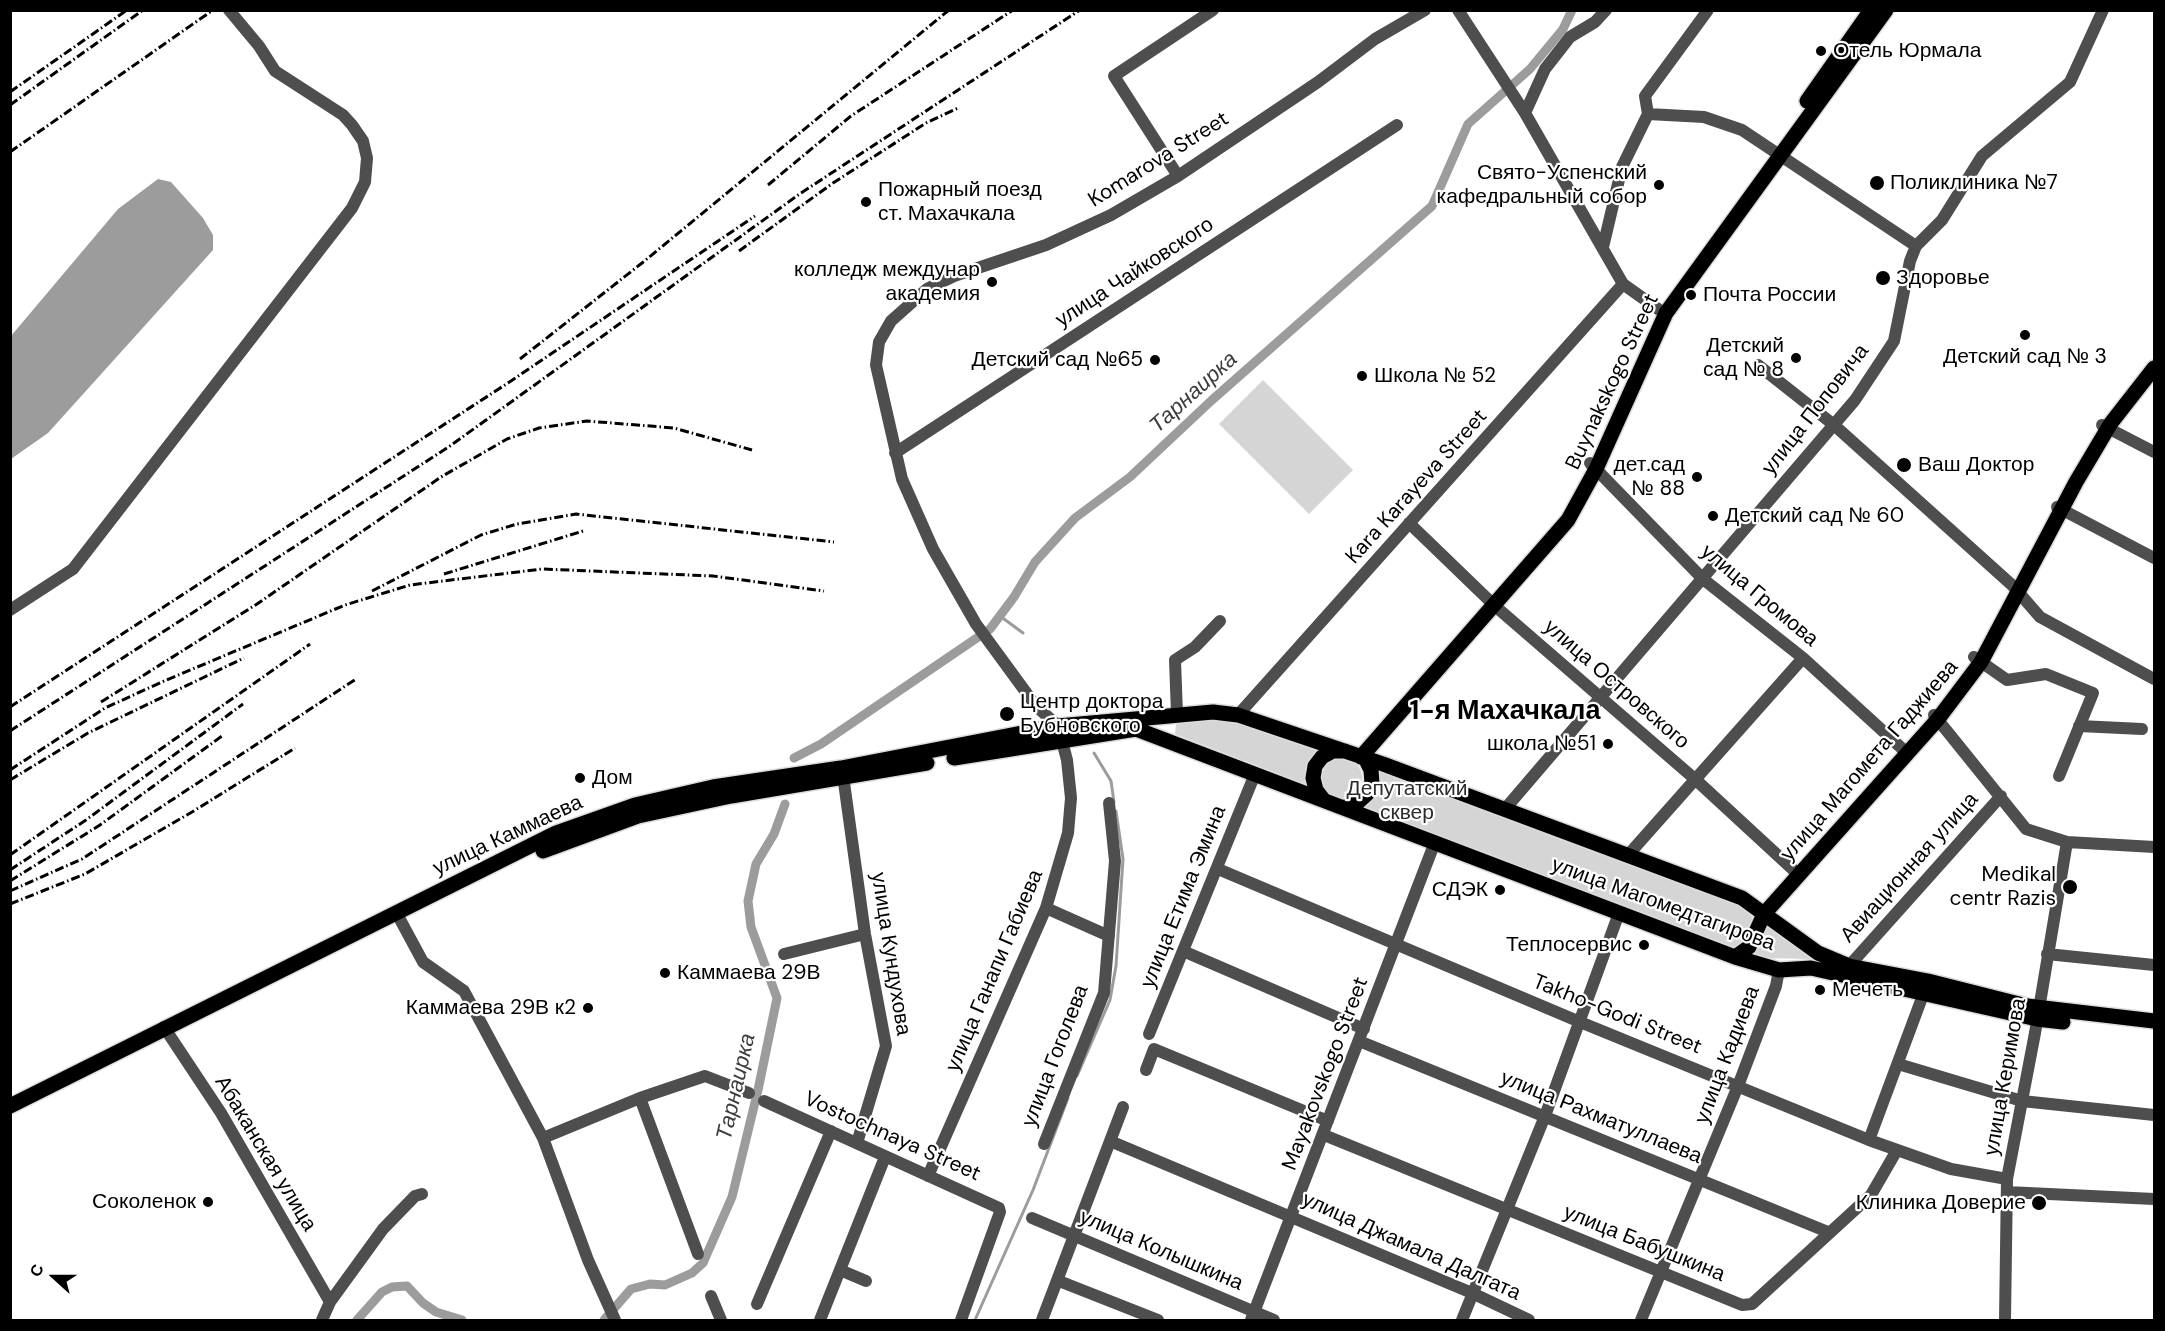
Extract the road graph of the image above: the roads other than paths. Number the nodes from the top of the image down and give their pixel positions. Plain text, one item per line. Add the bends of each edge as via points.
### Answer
1 (229, 10) edge
2 (1213, 10) edge
3 (1425, 10) edge
4 (1458, 10) edge
5 (1606, 10) edge
6 (1708, 10) edge
7 (1871, 10) edge
8 (1886, 10) edge
9 (2103, 10) edge
10 (1525, 113) junction
11 (1648, 114) junction
12 (1397, 125) dead end
13 (1775, 155) junction
14 (1178, 176) junction
15 (1916, 246) junction
16 (1603, 247) junction
17 (1623, 284) junction
18 (1658, 309) junction
19 (2154, 357) edge
20 (1758, 365) dead end
21 (2154, 368) edge
22 (1834, 425) junction
23 (2105, 427) junction
24 (2154, 452) edge
25 (895, 453) junction
26 (1593, 466) junction
27 (2059, 508) junction
28 (1409, 523) junction
29 (2154, 558) edge
30 (1703, 579) junction
31 (2016, 589) junction
32 (1491, 603) junction
33 (10, 610) edge
34 (1220, 621) dead end
35 (1803, 658) junction
36 (1978, 660) junction
37 (2154, 679) edge
38 (1602, 697) junction
39 (1177, 714) junction
40 (1239, 715) junction
41 (1936, 717) junction
42 (1136, 724) junction
43 (2079, 726) junction
44 (2142, 729) dead end
45 (1059, 733) junction
46 (1905, 752) junction
47 (1355, 755) junction
48 (843, 773) junction
49 (1256, 774) junction
50 (2059, 776) dead end
51 (1696, 780) junction
52 (2001, 796) junction
53 (1323, 799) junction
54 (1109, 803) dead end
55 (1345, 807) junction
56 (1505, 809) junction
57 (1435, 842) junction
58 (2067, 842) junction
59 (2154, 847) edge
60 (1629, 855) junction
61 (1218, 868) junction
62 (1797, 874) junction
63 (1046, 908) junction
64 (1763, 912) junction
65 (1619, 913) junction
66 (398, 917) junction
67 (866, 934) junction
68 (1109, 936) junction
69 (1397, 943) junction
70 (1183, 951) junction
71 (784, 954) dead end
72 (2047, 954) junction
73 (1736, 957) junction
74 (2154, 965) edge
75 (1849, 966) junction
76 (1779, 970) junction
77 (1926, 986) junction
78 (2038, 1014) junction
79 (2154, 1021) edge
80 (1580, 1022) junction
81 (1364, 1029) junction
82 (166, 1031) junction
83 (2154, 1031) edge
84 (1149, 1035) dead end
85 (1359, 1041) junction
86 (1898, 1064) junction
87 (1146, 1070) dead end
88 (1738, 1086) junction
89 (749, 1093) dead end
90 (640, 1098) junction
91 (764, 1101) dead end
92 (2022, 1101) junction
93 (10, 1106) edge
94 (1123, 1107) dead end
95 (10, 1115) edge
96 (2154, 1115) edge
97 (1545, 1116) junction
98 (1328, 1121) junction
99 (831, 1131) junction
100 (1324, 1135) junction
101 (543, 1138) junction
102 (1869, 1140) junction
103 (1110, 1141) junction
104 (857, 1143) junction
105 (1044, 1144) dead end
106 (1897, 1150) junction
107 (885, 1157) junction
108 (928, 1176) junction
109 (2007, 1179) junction
110 (1699, 1180) junction
111 (2007, 1192) junction
112 (422, 1194) dead end
113 (2154, 1199) edge
114 (1507, 1208) junction
115 (1292, 1216) junction
116 (1032, 1218) dead end
117 (1828, 1232) junction
118 (1075, 1236) junction
119 (698, 1254) dead end
120 (840, 1270) junction
121 (1660, 1273) junction
122 (866, 1281) dead end
123 (1059, 1281) junction
124 (1472, 1293) junction
125 (711, 1296) dead end
126 (330, 1302) junction
127 (757, 1304) dead end
128 (1253, 1316) edge
129 (322, 1320) edge
130 (615, 1320) edge
131 (722, 1320) edge
132 (820, 1320) edge
133 (961, 1320) edge
134 (1042, 1320) edge
135 (1158, 1320) edge
136 (1274, 1320) edge
137 (1462, 1320) edge
138 (1529, 1320) edge
139 (1641, 1320) edge
140 (2005, 1320) edge

1 - 33 street via 275,71 343,115 352,125 363,141 367,158 364,182 352,208 73,569
2 - 14 street via 1114,76
3 - 14 street, Komarova Street via 1375,39
4 - 10 street
5 - 10 street via 1570,37 1545,69
6 - 11 street via 1645,96
7 - 13 main road, Buynakskogo Street
8 - 13 main road, Buynakskogo Street
9 - 15 street, улица Поповича via 2070,82 1982,156 1942,220
10 - 16 street
11 - 13 street via 1704,117 1742,130
11 - 16 street via 1622,167
12 - 25 street, улица Чайковского
13 - 15 street
13 - 18 main road, Buynakskogo Street
13 - 26 main road, Buynakskogo Street via 1666,313
14 - 25 street, Komarova Street via 1111,215 1046,245 954,276 927,290 891,321 879,342 876,364
15 - 22 street, улица Поповича via 1894,341
16 - 17 street
17 - 18 street
17 - 28 street, Kara Karayeva Street
18 - 26 main road, Buynakskogo Street
19 - 23 main road, улица Магомета Гаджиева
20 - 22 street
21 - 23 main road, улица Магомета Гаджиева
22 - 30 street, улица Поповича
22 - 31 street
23 - 24 street
23 - 27 main road, улица Магомета Гаджиева
25 - 45 street via 902,479 933,549 976,624
26 - 30 street, улица Громова
26 - 32 main road, Buynakskogo Street via 1568,520
27 - 29 street
27 - 31 main road, улица Магомета Гаджиева
28 - 32 street, улица Островского
28 - 40 street, Kara Karayeva Street
30 - 35 street, улица Громова
30 - 38 street, улица Поповича
31 - 36 main road, улица Магомета Гаджиева
31 - 37 street via 2040,617
32 - 38 street, улица Островского
32 - 47 main road, Buynakskogo Street
34 - 39 street via 1195,647 1175,660
35 - 46 street, улица Громова
35 - 51 street
36 - 41 main road, улица Магомета Гаджиева
36 - 43 street via 2007,680 2046,674 2093,693
38 - 51 street, улица Островского
38 - 56 street, улица Поповича
39 - 40 main road, улица Магомедтагирова
39 - 42 main road, улица Магомедтагирова
40 - 47 main road, улица Магомедтагирова
41 - 46 main road, улица Магомета Гаджиева
41 - 52 street
42 - 45 main road, улица Каммаева
42 - 49 main road
43 - 44 street
43 - 50 street
45 - 48 main road, улица Каммаева
45 - 63 street, улица Ганапи Габиева via 1071,798 1068,832
46 - 62 main road, улица Магомета Гаджиева
47 - 53 main road via 1333,751 1315,766 1313,778
47 - 55 main road via 1371,776 1367,794
47 - 56 main road, улица Магомедтагирова
48 - 66 main road, улица Каммаева via 639,816 559,843
48 - 67 street, улица Кундухова
49 - 53 main road
49 - 61 street, улица Етима Эмина
51 - 60 street
51 - 62 street, улица Островского
52 - 58 street via 2026,829
52 - 75 street, Авиационная улица
53 - 55 main road
54 - 68 street, улица Гоголева via 1115,861
55 - 57 main road, улица Магомедтагирова
56 - 60 main road, улица Магомедтагирова
57 - 65 main road, улица Магомедтагирова
57 - 69 street, Mayakovskogo Street
58 - 59 street
58 - 72 street, улица Керимова
60 - 64 main road, улица Магомедтагирова via 1742,898
61 - 69 street, Takho-Godi Street
61 - 70 street, улица Етима Эмина
62 - 64 main road, улица Магомета Гаджиева
63 - 68 street
63 - 108 street, улица Ганапи Габиева
64 - 73 main road, улица Магомета Гаджиева via 1749,947
64 - 75 main road, улица Магомедтагирова via 1818,953
65 - 73 main road, улица Магомедтагирова
65 - 80 street
66 - 82 main road, улица Каммаева
66 - 101 street via 423,962 464,991
67 - 71 street
67 - 104 street, улица Кундухова via 886,1046
68 - 105 street, улица Гоголева via 1104,993
69 - 80 street, Takho-Godi Street
69 - 81 street, Mayakovskogo Street
70 - 81 street
70 - 84 street, улица Етима Эмина
72 - 74 street
72 - 78 street, улица Керимова
73 - 76 main road, улица Магомедтагирова
75 - 77 main road, улица Магомедтагирова
76 - 77 main road, улица Магомедтагирова via 1811,968
76 - 88 street, улица Кадиева
77 - 78 main road, улица Магомедтагирова
77 - 86 street
78 - 79 main road, улица Магомедтагирова
78 - 83 main road, улица Магомедтагирова
78 - 92 street, улица Керимова
80 - 88 street, Takho-Godi Street
80 - 97 street
81 - 85 street, Mayakovskogo Street
82 - 93 main road, улица Каммаева
82 - 95 main road, улица Каммаева
82 - 126 street, Абаканская улица via 221,1113
85 - 97 street, улица Рахматуллаева
85 - 98 street, Mayakovskogo Street
86 - 92 street
86 - 102 street
87 - 98 street via 1154,1049
88 - 102 street, Takho-Godi Street
88 - 110 street, улица Кадиева
89 - 90 street via 705,1076
90 - 101 street
90 - 119 street
91 - 99 street, Vostochnaya Street
92 - 96 street
92 - 109 street, улица Керимова
94 - 103 street
97 - 110 street, улица Рахматуллаева
97 - 114 street
98 - 100 street, Mayakovskogo Street
99 - 104 street, Vostochnaya Street
99 - 127 street
100 - 114 street, улица Бабушкина
100 - 115 street, Mayakovskogo Street
101 - 130 street
102 - 106 street, Takho-Godi Street
103 - 115 street, улица Джамала Далгата
103 - 118 street
104 - 107 street, Vostochnaya Street
106 - 109 street, Takho-Godi Street via 1951,1169
106 - 117 street, улица Бабушкина via 1870,1195
107 - 108 street, Vostochnaya Street
107 - 120 street
108 - 133 street, Vostochnaya Street via 995,1205 1000,1212
109 - 111 street, улица Керимова
110 - 117 street, улица Рахматуллаева
110 - 121 street, улица Кадиева
111 - 113 street
111 - 140 street, улица Керимова
112 - 126 street via 415,1196 383,1229
114 - 121 street, улица Бабушкина
114 - 124 street
115 - 124 street, улица Джамала Далгата
115 - 128 street, Mayakovskogo Street
116 - 118 street, улица Колышкина
117 - 121 street, улица Бабушкина via 1752,1304 1742,1305
118 - 123 street
118 - 128 street, улица Колышкина
120 - 122 street
120 - 132 street
121 - 139 street, улица Кадиева
123 - 134 street
123 - 135 street
124 - 137 street
124 - 138 street, улица Джамала Далгата
125 - 131 street
126 - 129 street
128 - 136 street, улица Колышкина

